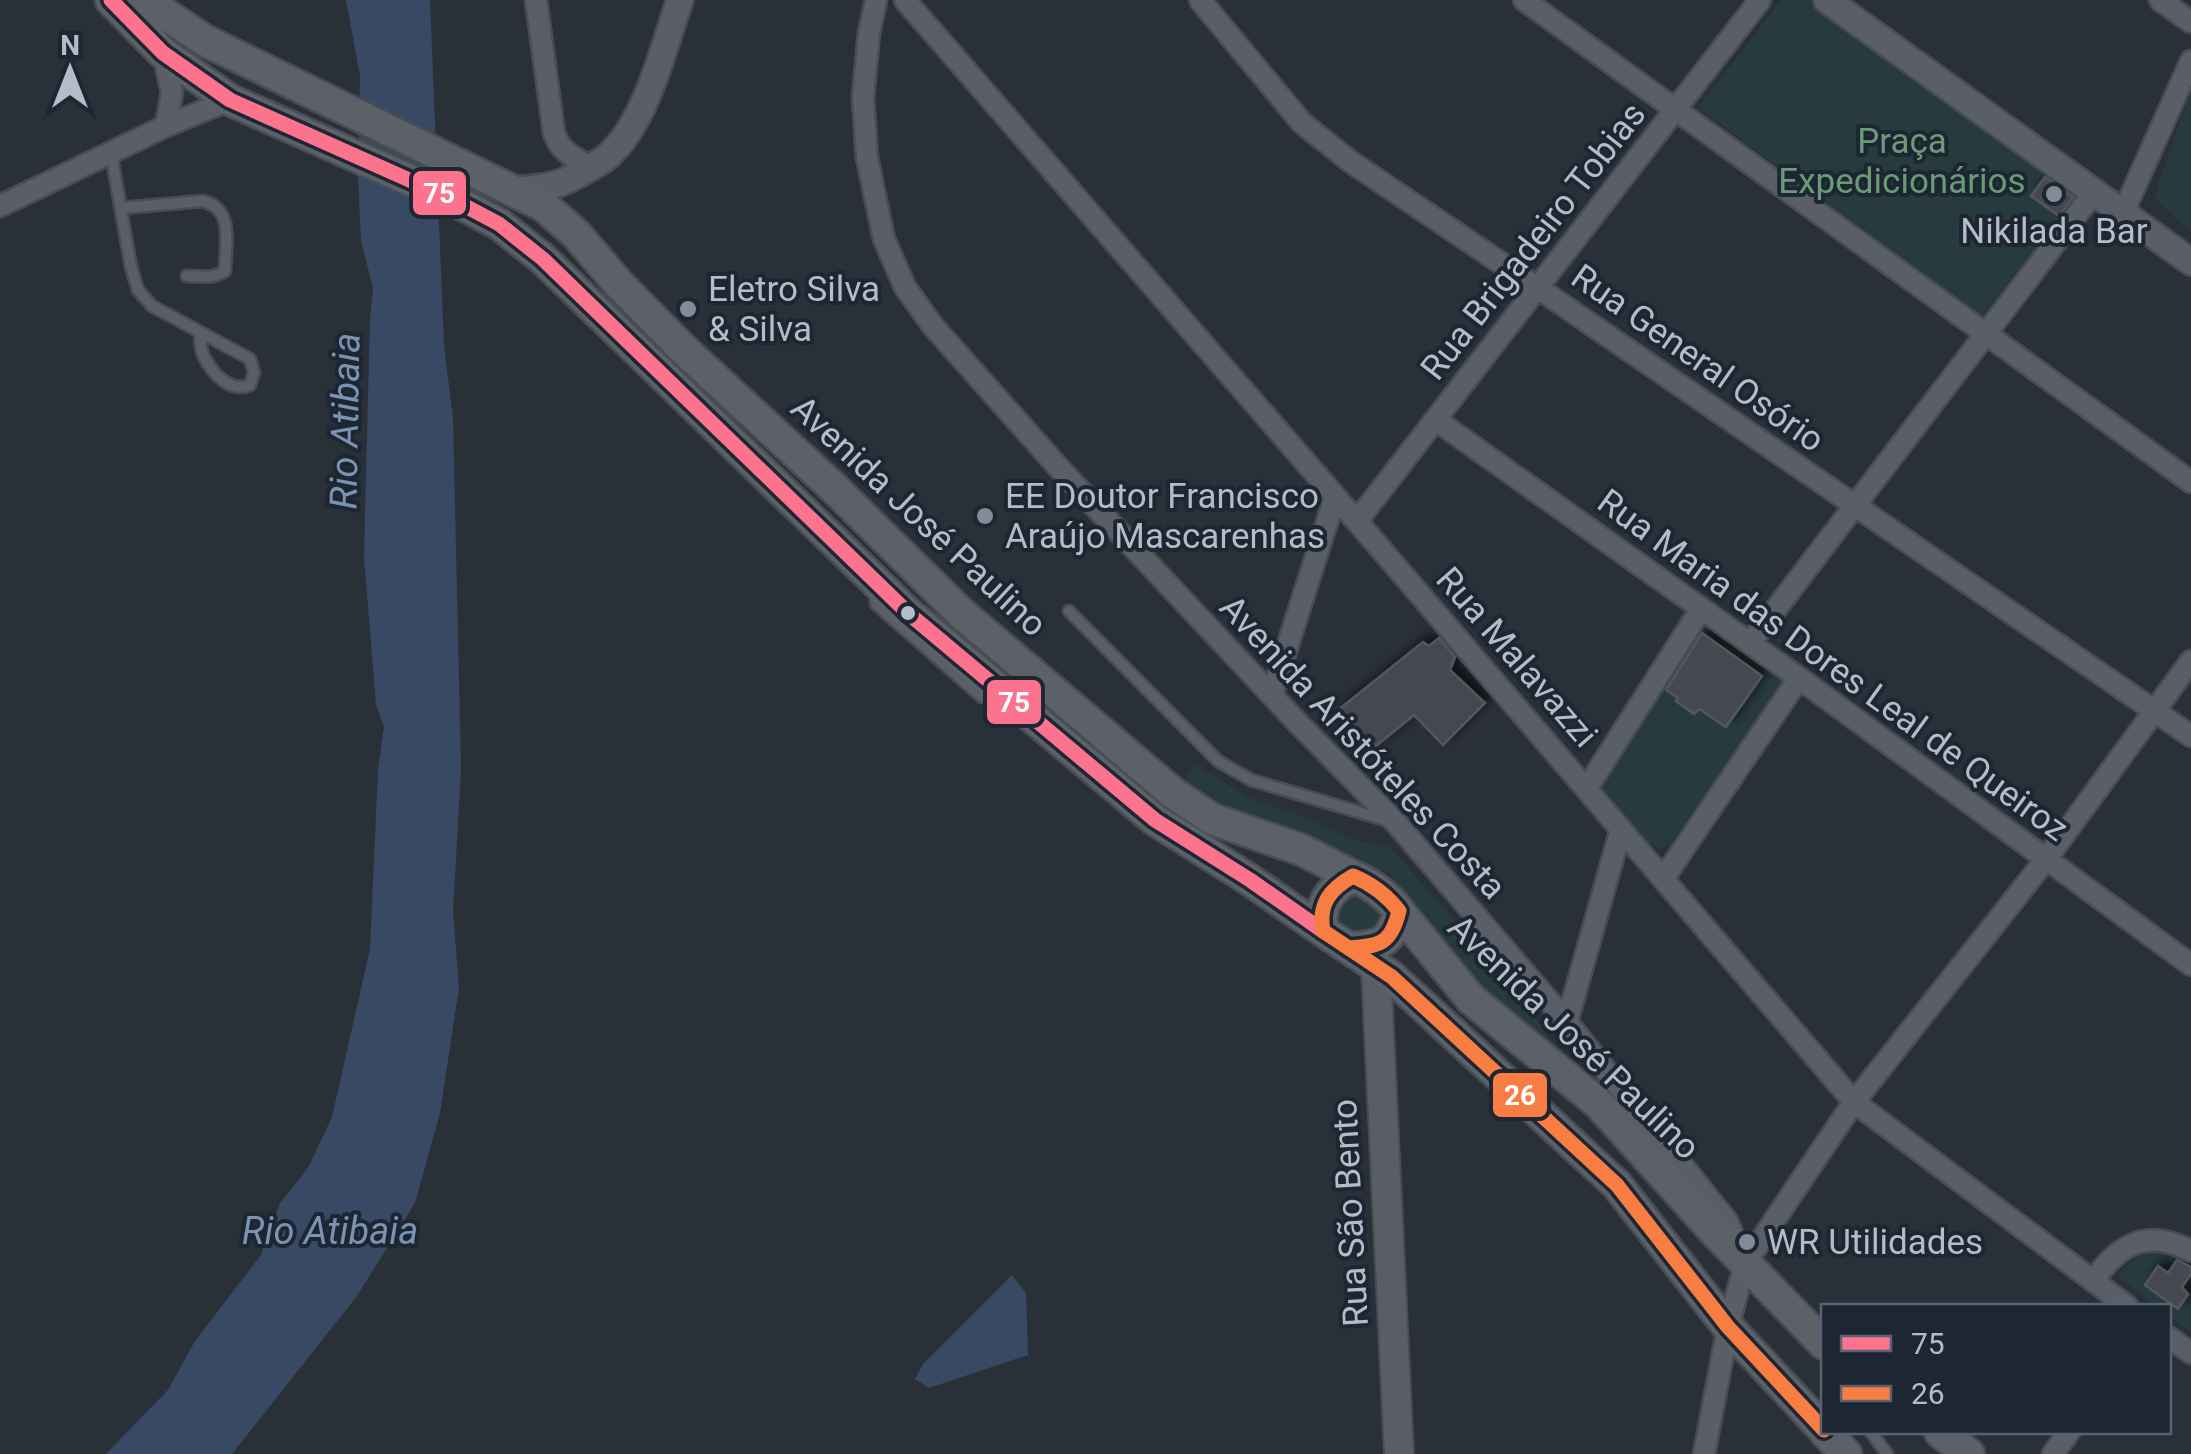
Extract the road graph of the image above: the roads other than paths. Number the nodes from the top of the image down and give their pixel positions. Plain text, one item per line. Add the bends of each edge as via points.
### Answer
1 (112, 0) edge
2 (148, 0) edge
3 (536, 0) edge
4 (680, 0) edge
5 (876, 0) edge
6 (905, 0) edge
7 (1200, 0) edge
8 (1524, 0) edge
9 (1760, 0) edge
10 (1827, 0) edge
11 (2160, 0) edge
12 (2191, 22) edge
13 (163, 53) junction
14 (2191, 61) edge
15 (230, 100) junction
16 (1675, 110) junction
17 (166, 126) junction
18 (111, 153) junction
19 (589, 166) junction
20 (514, 190) junction
21 (2094, 192) junction
22 (0, 206) edge
23 (121, 208) junction
24 (2123, 213) junction
25 (2191, 262) edge
26 (187, 276) dead end
27 (1538, 288) junction
28 (200, 332) junction
29 (1986, 334) junction
30 (1436, 420) junction
31 (2191, 482) edge
32 (1335, 496) junction
33 (1855, 505) junction
34 (1357, 522) junction
35 (1700, 609) junction
36 (1069, 611) dead end
37 (1750, 643) junction
38 (2191, 661) edge
39 (1799, 678) junction
40 (1272, 696) junction
41 (2155, 711) junction
42 (2191, 736) edge
43 (1586, 788) junction
44 (1396, 823) junction
45 (1622, 829) junction
46 (2047, 858) junction
47 (1353, 876) junction
48 (1663, 879) junction
49 (1398, 911) junction
50 (1323, 930) junction
51 (1381, 954) junction
52 (2191, 965) edge
53 (1566, 1022) junction
54 (1854, 1102) junction
55 (2191, 1251) edge
56 (1746, 1264) junction
57 (2093, 1281) junction
58 (2124, 1304) edge
59 (1728, 1327) junction
60 (1821, 1341) edge
61 (1821, 1427) edge
62 (1828, 1434) edge
63 (1872, 1434) edge
64 (1943, 1434) edge
65 (1399, 1454) edge
66 (1704, 1454) edge
67 (1846, 1454) edge
68 (1887, 1454) edge
69 (1969, 1454) edge

1 - 13 main road, Avenida José Paulino
2 - 20 main road, Avenida José Paulino via 204,40
3 - 19 street via 554,133 558,145
4 - 19 street via 629,132
5 - 40 street, Avenida Aristóteles Costa via 863,98 867,158 884,239 905,287 1059,468
6 - 32 street, Rua Malavazzi
7 - 27 street, Rua General Osório via 1302,122
8 - 16 street
9 - 16 street, Rua Brigadeiro Tobias
10 - 21 street
11 - 12 street
13 - 15 main road, Avenida José Paulino
13 - 17 street via 172,92
14 - 24 street
15 - 17 street
15 - 50 main road, Avenida José Paulino via 498,224 543,259 908,613 1155,820
16 - 27 street, Rua Brigadeiro Tobias
16 - 29 street
17 - 18 street
18 - 22 street
18 - 23 lane
19 - 20 street via 561,182
20 - 47 main road, Avenida José Paulino via 576,234 683,348 960,612 1173,793 1212,820 1302,850
21 - 24 street
21 - 29 street
23 - 26 lane via 216,204 226,223 225,270
23 - 28 lane via 138,290 152,306
24 - 25 street
27 - 30 street, Rua Brigadeiro Tobias
27 - 33 street, Rua General Osório
28 - 28 lane via 250,359 250,385 238,388 221,379 204,357
29 - 31 street
29 - 33 street
30 - 34 street, Rua Brigadeiro Tobias
30 - 35 street, Rua Maria das Dores Leal de Queiroz
32 - 34 street, Rua Malavazzi
32 - 40 street
33 - 37 street
33 - 41 street, Rua General Osório
34 - 43 street, Rua Malavazzi
35 - 37 street, Rua Maria das Dores Leal de Queiroz
35 - 43 street
36 - 44 lane via 1218,761 1251,780
37 - 39 street, Rua Maria das Dores Leal de Queiroz
38 - 41 street
39 - 46 street, Rua Maria das Dores Leal de Queiroz
39 - 48 street
40 - 44 street, Avenida Aristóteles Costa
41 - 42 street, Rua General Osório
41 - 46 street
43 - 45 street, Rua Malavazzi
44 - 53 street, Avenida Aristóteles Costa
45 - 48 street, Rua Malavazzi
45 - 53 street
46 - 52 street, Rua Maria das Dores Leal de Queiroz
46 - 54 street
47 - 49 main road via 1369,882
47 - 50 main road via 1322,905
48 - 54 street, Rua Malavazzi
49 - 51 main road
49 - 56 main road, Avenida José Paulino via 1471,998 1598,1104
50 - 51 main road via 1349,948 1374,947
51 - 59 main road via 1392,977 1618,1185
51 - 65 main road, Rua São Bento
53 - 56 street, Avenida Aristóteles Costa via 1727,1221
54 - 56 street
54 - 57 street, Rua Malavazzi
55 - 57 street via 2160,1241 2134,1243 2111,1256
56 - 59 street
56 - 60 main road, Avenida José Paulino
57 - 58 street, Rua Malavazzi
59 - 61 main road
59 - 66 street
62 - 67 main road
63 - 68 lane
64 - 69 main road

